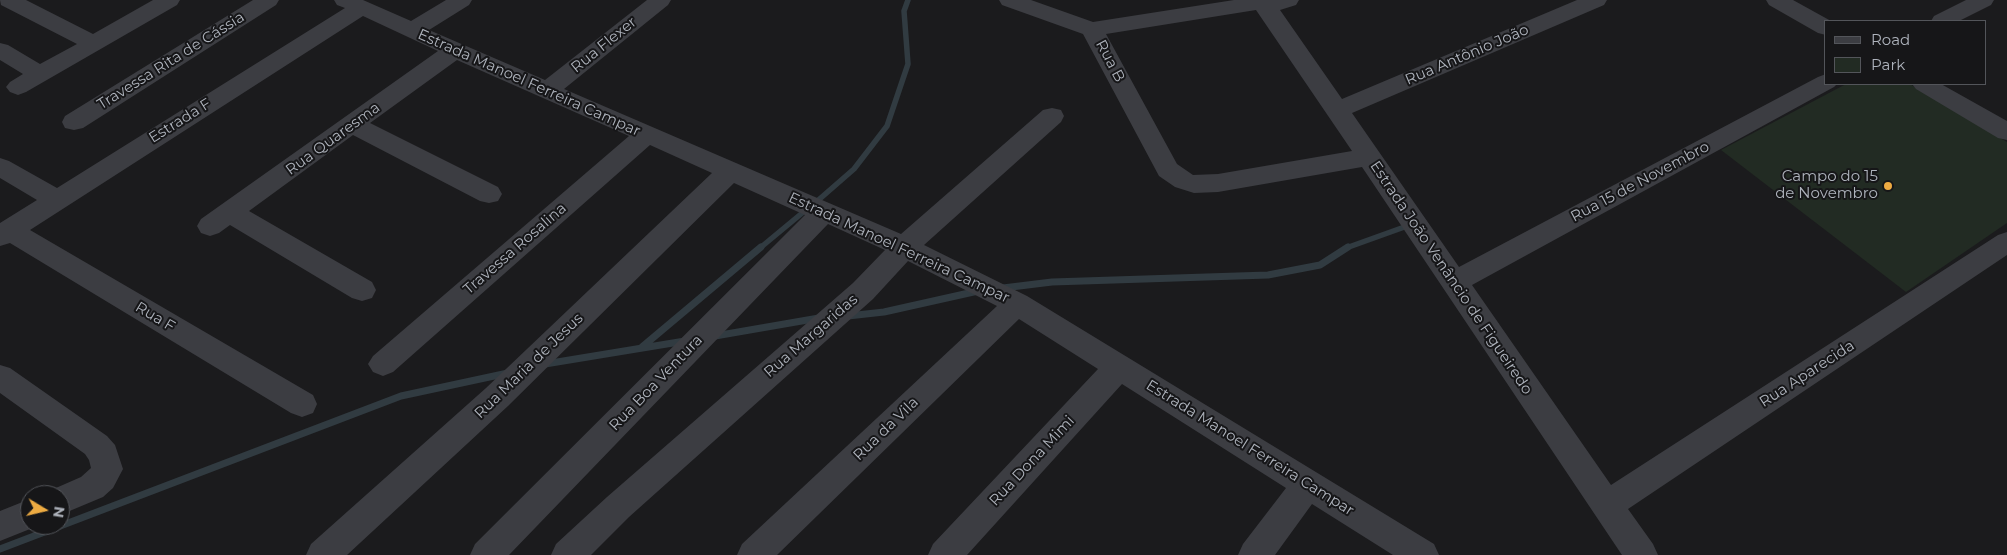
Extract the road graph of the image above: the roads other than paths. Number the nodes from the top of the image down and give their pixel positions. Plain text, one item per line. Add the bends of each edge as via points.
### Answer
1 (9, 0) edge
2 (169, 0) edge
3 (268, 0) edge
4 (461, 0) edge
5 (660, 0) edge
6 (1010, 0) edge
7 (1596, 0) edge
8 (1777, 0) edge
9 (1983, 0) edge
10 (1270, 2) edge
11 (353, 4) edge
12 (1944, 20) edge
13 (1824, 27) edge
14 (1092, 29) junction
15 (411, 31) junction
16 (93, 43) junction
17 (0, 50) edge
18 (455, 50) junction
19 (40, 74) junction
20 (1824, 83) edge
21 (1926, 85) edge
22 (18, 87) dead end
23 (548, 90) junction
24 (1337, 110) junction
25 (1052, 116) dead end
26 (74, 122) dead end
27 (353, 125) junction
28 (2007, 132) edge
29 (647, 134) junction
30 (1368, 157) junction
31 (0, 167) edge
32 (730, 171) junction
33 (488, 194) dead end
34 (56, 199) junction
35 (824, 212) junction
36 (4, 233) edge
37 (2007, 242) edge
38 (904, 247) junction
39 (1454, 282) junction
40 (362, 290) dead end
41 (1015, 302) junction
42 (383, 364) dead end
43 (1119, 367) junction
44 (0, 376) edge
45 (302, 404) dead end
46 (1308, 484) junction
47 (70, 497) edge
48 (1607, 505) junction
49 (20, 518) edge
50 (0, 526) edge
51 (323, 555) edge
52 (487, 555) edge
53 (568, 555) edge
54 (754, 555) edge
55 (945, 555) edge
56 (1255, 555) edge
57 (1422, 555) edge
58 (1641, 555) edge

1 - 16 street
2 - 16 street
3 - 26 street, Travessa Rita de Cássia
4 - 15 street
5 - 23 street, Rua Flexer
6 - 14 street, Rua B
7 - 24 street, Rua Antônio João
8 - 13 street
9 - 12 street
10 - 14 street
10 - 24 street, Estrada João Venâncio de Figueiredo
11 - 15 street, Estrada Manoel Ferreira Campar
11 - 34 street, Estrada F
14 - 30 street, Rua B via 1168,170 1184,181 1218,183
15 - 18 street, Estrada Manoel Ferreira Campar
16 - 19 street
17 - 19 street
18 - 23 street, Estrada Manoel Ferreira Campar
18 - 27 street, Rua Quaresma
19 - 22 street
20 - 39 street, Rua 15 de Novembro
21 - 28 street
23 - 29 street, Estrada Manoel Ferreira Campar
24 - 30 street, Estrada João Venâncio de Figueiredo
25 - 38 street, Rua Margaridas
27 - 33 street
27 - 40 street, Rua Quaresma via 220,219
29 - 32 street, Estrada Manoel Ferreira Campar
29 - 42 street, Travessa Rosalina
30 - 39 street, Estrada João Venâncio de Figueiredo
31 - 34 street
32 - 35 street, Estrada Manoel Ferreira Campar
32 - 51 street, Rua Maria de Jesus via 497,397
34 - 36 street, Estrada F
35 - 38 street, Estrada Manoel Ferreira Campar
35 - 52 street, Rua Boa Ventura
36 - 45 street, Rua F
37 - 48 street, Rua Aparecida
38 - 41 street, Estrada Manoel Ferreira Campar
38 - 53 street, Rua Margaridas via 863,290
39 - 48 street, Estrada João Venâncio de Figueiredo
41 - 43 street, Estrada Manoel Ferreira Campar
41 - 54 street, Rua da Vila
43 - 46 street, Estrada Manoel Ferreira Campar
43 - 55 street, Rua Dona Mimi
44 - 47 street via 96,445 104,456 107,469 102,478 92,487
46 - 56 street
46 - 57 street, Estrada Manoel Ferreira Campar
48 - 58 street, Estrada João Venâncio de Figueiredo
49 - 50 street

